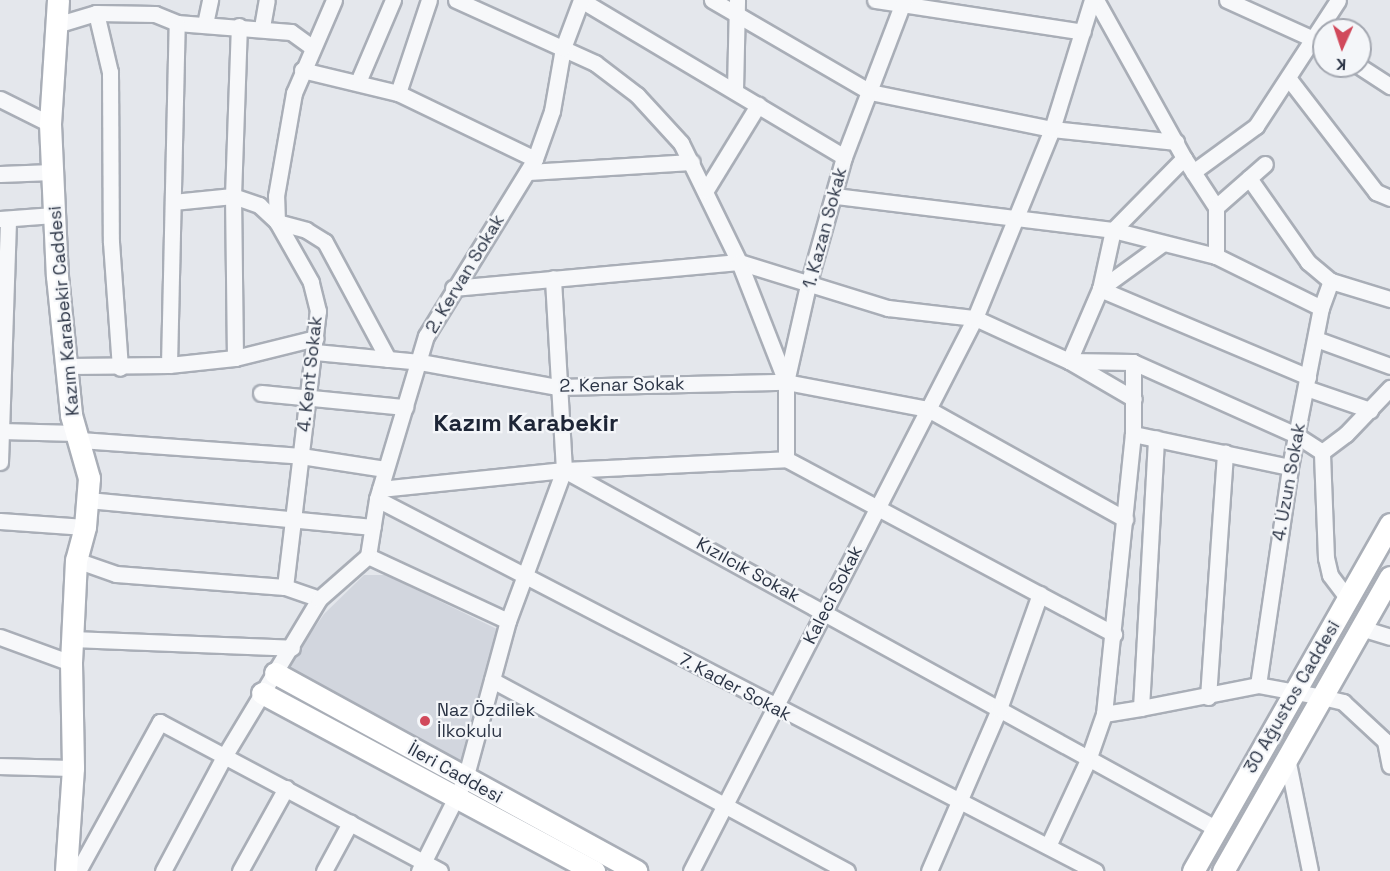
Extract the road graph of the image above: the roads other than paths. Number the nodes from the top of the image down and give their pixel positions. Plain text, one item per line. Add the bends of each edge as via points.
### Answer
1 (58, 0) edge
2 (210, 0) edge
3 (267, 0) edge
4 (334, 0) edge
5 (393, 0) edge
6 (429, 0) edge
7 (456, 0) edge
8 (581, 0) edge
9 (712, 0) edge
10 (875, 0) edge
11 (1094, 0) edge
12 (1227, 0) edge
13 (1338, 0) edge
14 (903, 2) edge
15 (156, 7) edge
16 (736, 8) edge
17 (96, 13) junction
18 (1330, 18) edge
19 (177, 23) junction
20 (205, 24) junction
21 (56, 25) junction
22 (239, 26) junction
23 (262, 27) junction
24 (1083, 32) junction
25 (1312, 38) edge
26 (312, 47) junction
27 (563, 48) junction
28 (1312, 52) edge
29 (302, 70) junction
30 (1372, 74) edge
31 (1289, 80) junction
32 (358, 82) junction
33 (1390, 86) edge
34 (735, 90) junction
35 (870, 92) junction
36 (398, 93) junction
37 (0, 99) edge
38 (758, 105) junction
39 (50, 124) junction
40 (1052, 129) junction
41 (1176, 142) junction
42 (844, 157) junction
43 (1184, 158) junction
44 (692, 162) junction
45 (1264, 164) dead end
46 (532, 166) junction
47 (52, 172) junction
48 (1193, 172) junction
49 (0, 174) edge
50 (1249, 178) junction
51 (706, 190) junction
52 (233, 196) junction
53 (836, 196) junction
54 (1390, 198) edge
55 (172, 202) junction
56 (1216, 207) junction
57 (54, 215) junction
58 (4, 219) edge
59 (1018, 220) junction
60 (277, 222) junction
61 (1113, 230) junction
62 (1162, 244) junction
63 (1216, 256) junction
64 (739, 262) junction
65 (553, 278) junction
66 (1331, 281) junction
67 (808, 285) junction
68 (453, 288) junction
69 (1100, 289) junction
70 (1390, 299) edge
71 (1321, 308) junction
72 (975, 318) junction
73 (1316, 339) junction
74 (316, 345) junction
75 (235, 358) junction
76 (388, 358) junction
77 (1069, 361) junction
78 (420, 362) junction
79 (1133, 362) junction
80 (169, 365) junction
81 (69, 366) junction
82 (1390, 366) edge
83 (120, 368) junction
84 (786, 382) junction
85 (1307, 382) junction
86 (558, 387) junction
87 (1390, 388) edge
88 (261, 393) dead end
89 (308, 398) junction
90 (1134, 399) junction
91 (405, 407) junction
92 (928, 409) junction
93 (1370, 410) junction
94 (1, 431) edge
95 (1133, 434) junction
96 (1296, 435) junction
97 (78, 436) junction
98 (1156, 438) junction
99 (1322, 452) junction
100 (1225, 453) junction
101 (302, 456) junction
102 (786, 459) junction
103 (0, 462) edge
104 (1290, 467) junction
105 (386, 469) junction
106 (564, 470) junction
107 (378, 494) junction
108 (88, 500) junction
109 (876, 507) junction
110 (294, 519) junction
111 (1125, 519) junction
112 (0, 521) edge
113 (1390, 524) edge
114 (85, 527) junction
115 (373, 527) junction
116 (368, 556) junction
117 (76, 560) junction
118 (523, 575) junction
119 (1390, 578) edge
120 (285, 587) junction
121 (1040, 594) junction
122 (319, 599) junction
123 (1348, 599) junction
124 (826, 613) junction
125 (508, 621) junction
126 (1361, 628) junction
127 (1114, 634) junction
128 (0, 637) edge
129 (1390, 637) edge
130 (72, 639) junction
131 (292, 648) junction
132 (71, 663) junction
133 (275, 673) junction
134 (492, 680) junction
135 (1257, 685) junction
136 (1295, 691) junction
137 (262, 693) junction
138 (1208, 697) junction
139 (1322, 697) junction
140 (774, 708) junction
141 (1141, 708) junction
142 (999, 709) junction
143 (1104, 714) junction
144 (1387, 741) edge
145 (225, 755) junction
146 (1287, 758) junction
147 (1088, 760) junction
148 (0, 766) edge
149 (1390, 766) edge
150 (73, 768) junction
151 (286, 788) junction
152 (462, 788) junction
153 (959, 800) junction
154 (723, 804) junction
155 (350, 823) junction
156 (1217, 829) junction
157 (1048, 846) junction
158 (421, 866) edge
159 (66, 871) edge
160 (78, 871) edge
161 (163, 871) edge
162 (240, 871) edge
163 (324, 871) edge
164 (440, 871) edge
165 (594, 871) edge
166 (636, 871) edge
167 (691, 871) edge
168 (847, 871) edge
169 (929, 871) edge
170 (1095, 871) edge
171 (1193, 871) edge
172 (1223, 871) edge
173 (1310, 871) edge

1 - 21 main road, Kazım Karabekir Caddesi
2 - 20 street
3 - 23 street
4 - 26 street
5 - 32 street
6 - 36 street
7 - 27 street
8 - 27 street, 2. Kervan Sokak
8 - 34 street
9 - 16 street
10 - 14 street
11 - 24 street, Kaleci Sokak
11 - 41 street
12 - 25 street
13 - 18 street
14 - 24 street
14 - 35 street, 1. Kazan Sokak
15 - 17 street
15 - 19 street
16 - 34 street
16 - 35 street
17 - 21 street
17 - 83 street via 110,72 111,242
19 - 20 street
19 - 55 street
20 - 22 street
21 - 39 main road, Kazım Karabekir Caddesi
22 - 23 street
22 - 52 street
23 - 26 street via 291,32
24 - 40 street, Kaleci Sokak
26 - 29 street
27 - 44 street via 595,63 637,95 681,143
27 - 46 street, 2. Kervan Sokak via 552,111
28 - 31 street
29 - 32 street
29 - 60 street via 281,152
30 - 33 street
31 - 48 street via 1256,126
31 - 54 street via 1377,192
32 - 36 street
34 - 38 street
35 - 40 street
35 - 42 street, 1. Kazan Sokak
36 - 46 street
37 - 39 street
38 - 42 street
38 - 51 street
39 - 47 main road, Kazım Karabekir Caddesi
40 - 41 street
40 - 59 street, Kaleci Sokak
41 - 43 street
42 - 53 street, 1. Kazan Sokak
43 - 48 street
43 - 61 street
44 - 46 street
44 - 51 street
45 - 50 street
46 - 68 street, 2. Kervan Sokak
47 - 49 street
47 - 57 main road, Kazım Karabekir Caddesi
48 - 56 street
50 - 56 street
50 - 66 street via 1308,262
51 - 64 street
52 - 55 street
52 - 60 street via 259,205
52 - 75 street
53 - 59 street
53 - 67 street, 1. Kazan Sokak
55 - 80 street
56 - 63 street
57 - 58 street
57 - 81 main road, Kazım Karabekir Caddesi
58 - 94 street
59 - 61 street
59 - 72 street, Kaleci Sokak
60 - 74 street, 4. Kent Sokak via 310,282 318,311
60 - 76 street via 306,230 325,243
61 - 62 street
61 - 69 street
62 - 63 street
62 - 69 street
63 - 71 street
64 - 65 street
64 - 67 street
64 - 84 street
65 - 68 street
65 - 86 street
66 - 70 street
66 - 71 street, 4. Uzun Sokak
67 - 72 street via 888,308
67 - 84 street, 1. Kazan Sokak
68 - 78 street, 2. Kervan Sokak via 426,336
69 - 77 street
69 - 85 street
71 - 73 street, 4. Uzun Sokak
72 - 77 street
72 - 92 street, Kaleci Sokak
73 - 82 street
73 - 85 street, 4. Uzun Sokak
74 - 75 street, 2. Kenar Sokak
74 - 76 street, 2. Kenar Sokak
74 - 89 street, 4. Kent Sokak
75 - 80 street, 2. Kenar Sokak
76 - 78 street, 2. Kenar Sokak
77 - 79 street
77 - 90 street
78 - 86 street, 2. Kenar Sokak
78 - 91 street, 2. Kervan Sokak
79 - 90 street
79 - 96 street
80 - 83 street, 2. Kenar Sokak
81 - 83 street, 2. Kenar Sokak
81 - 97 main road, Kazım Karabekir Caddesi
84 - 86 street, 2. Kenar Sokak
84 - 92 street, 2. Kenar Sokak
84 - 102 street, 1. Kazan Sokak
85 - 93 street
85 - 96 street, 4. Uzun Sokak
86 - 106 street
87 - 93 street
88 - 89 street
89 - 91 street
89 - 101 street, 4. Kent Sokak
90 - 95 street
91 - 105 street, 2. Kervan Sokak
92 - 109 street, Kaleci Sokak
92 - 111 street, 2. Kenar Sokak
93 - 99 street
94 - 97 street
94 - 103 street
95 - 98 street
95 - 111 street
96 - 99 street
96 - 104 street, 4. Uzun Sokak
97 - 101 street
97 - 108 main road, Kazım Karabekir Caddesi via 89,478
98 - 100 street
98 - 141 street
99 - 123 street via 1326,558 1330,575
100 - 104 street
100 - 138 street
101 - 105 street
101 - 110 street, 4. Kent Sokak
102 - 106 street
102 - 109 street
104 - 135 street, 4. Uzun Sokak
105 - 107 street, 2. Kervan Sokak
106 - 107 street
106 - 118 street
106 - 124 street, Kızılcık Sokak
107 - 115 street, 2. Kervan Sokak
107 - 118 street, 7. Kader Sokak
108 - 110 street
108 - 114 main road, Kazım Karabekir Caddesi
109 - 121 street
109 - 124 street, Kaleci Sokak
110 - 115 street
110 - 120 street, 4. Kent Sokak
111 - 127 street
112 - 114 street
113 - 123 main road, 30 Ağustos Caddesi
114 - 117 main road, Kazım Karabekir Caddesi
115 - 116 street, 2. Kervan Sokak
116 - 122 street
116 - 125 street
117 - 120 street via 116,574
117 - 130 main road, Kazım Karabekir Caddesi
118 - 125 street
118 - 140 street, 7. Kader Sokak
119 - 126 main road, 30 Ağustos Caddesi
120 - 122 street
121 - 127 street
121 - 142 street
122 - 131 street
123 - 136 main road, 30 Ağustos Caddesi
124 - 140 street, Kaleci Sokak
124 - 142 street, Kızılcık Sokak
125 - 134 street
126 - 129 street
126 - 139 main road, 30 Ağustos Caddesi
127 - 143 street
128 - 132 street
130 - 131 street
130 - 132 main road, Kazım Karabekir Caddesi
131 - 133 street
132 - 150 main road, Kazım Karabekir Caddesi
133 - 137 street
133 - 152 main road, İleri Caddesi
134 - 152 street
134 - 154 street
135 - 136 street
135 - 138 street
136 - 139 street
136 - 156 main road, 30 Ağustos Caddesi
137 - 145 street
137 - 152 main road, İleri Caddesi
138 - 141 street
139 - 144 street via 1343,702
139 - 146 main road, 30 Ağustos Caddesi
140 - 153 street, 7. Kader Sokak
140 - 154 street, Kaleci Sokak
141 - 143 street
142 - 147 street, Kızılcık Sokak
142 - 153 street
143 - 147 street
144 - 149 street
145 - 151 street
145 - 160 street via 160,722
145 - 161 street
146 - 172 main road, 30 Ağustos Caddesi
146 - 173 street
147 - 156 street, Kızılcık Sokak
147 - 157 street
148 - 150 street
150 - 159 main road, Kazım Karabekir Caddesi
151 - 155 street
151 - 162 street
152 - 158 street
152 - 165 main road, İleri Caddesi
152 - 166 main road, İleri Caddesi
153 - 157 street, 7. Kader Sokak
153 - 169 street
154 - 167 street, Kaleci Sokak
154 - 168 street
155 - 158 street
155 - 163 street
156 - 171 main road, 30 Ağustos Caddesi
157 - 170 street, 7. Kader Sokak
158 - 164 street

